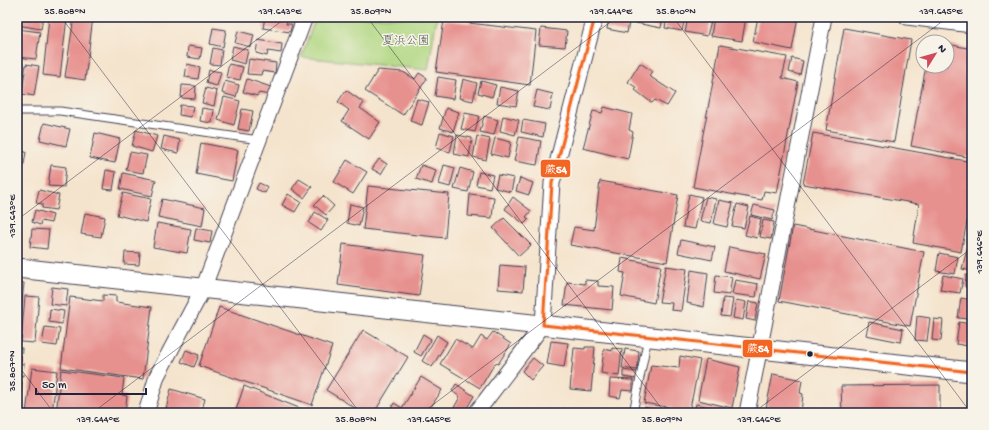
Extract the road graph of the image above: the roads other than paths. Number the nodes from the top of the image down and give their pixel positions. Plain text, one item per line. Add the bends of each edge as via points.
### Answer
1 (305, 17) edge
2 (594, 17) edge
3 (824, 17) edge
4 (907, 17) edge
5 (972, 25) edge
6 (17, 114) edge
7 (259, 140) junction
8 (17, 268) edge
9 (203, 289) junction
10 (543, 325) junction
11 (648, 336) junction
12 (759, 349) junction
13 (972, 372) edge
14 (146, 413) edge
15 (476, 413) edge
16 (633, 413) edge
17 (747, 413) edge

1 - 7 street
2 - 10 street via 552,182
3 - 12 street
4 - 5 street
6 - 7 lane via 18,111 60,110
7 - 9 street
8 - 9 street
9 - 10 street
9 - 14 street via 157,376
10 - 11 street
10 - 15 street
11 - 12 street
11 - 16 lane
12 - 13 street
12 - 17 street

